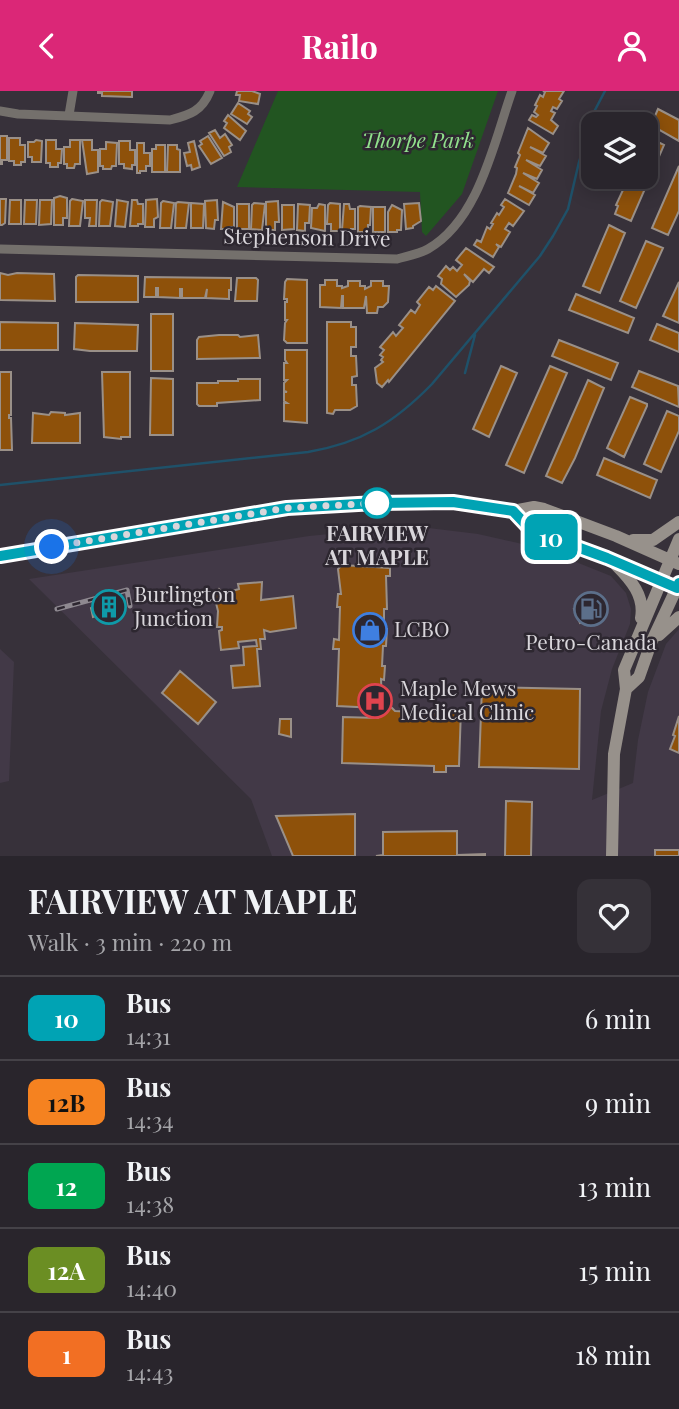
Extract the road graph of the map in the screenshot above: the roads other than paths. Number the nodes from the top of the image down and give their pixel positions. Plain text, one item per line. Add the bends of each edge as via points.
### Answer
1 (73, 91) edge
2 (210, 91) edge
3 (512, 91) edge
4 (0, 111) edge
5 (69, 115) junction
6 (0, 249) edge
7 (513, 511) junction
8 (679, 522) edge
9 (615, 536) junction
10 (679, 539) edge
11 (0, 556) edge
12 (607, 558) junction
13 (674, 562) edge
14 (660, 580) junction
15 (678, 586) edge
16 (679, 617) edge
17 (637, 637) junction
18 (652, 643) junction
19 (626, 689) junction
20 (612, 856) edge

1 - 5 street
2 - 5 street via 192,115 170,120
3 - 6 street, Stephenson Drive via 476,194 444,238 397,259
4 - 5 street
7 - 9 main road via 534,507
7 - 11 main road via 453,502 287,508
7 - 12 main road via 531,530
8 - 9 main road via 653,540
9 - 13 main road
10 - 13 main road
12 - 14 main road
12 - 17 main road via 626,575 642,603
13 - 14 main road
14 - 15 main road
14 - 17 main road
15 - 18 main road
16 - 18 main road
17 - 19 main road via 624,670
18 - 19 main road via 639,677
19 - 20 main road via 614,754

